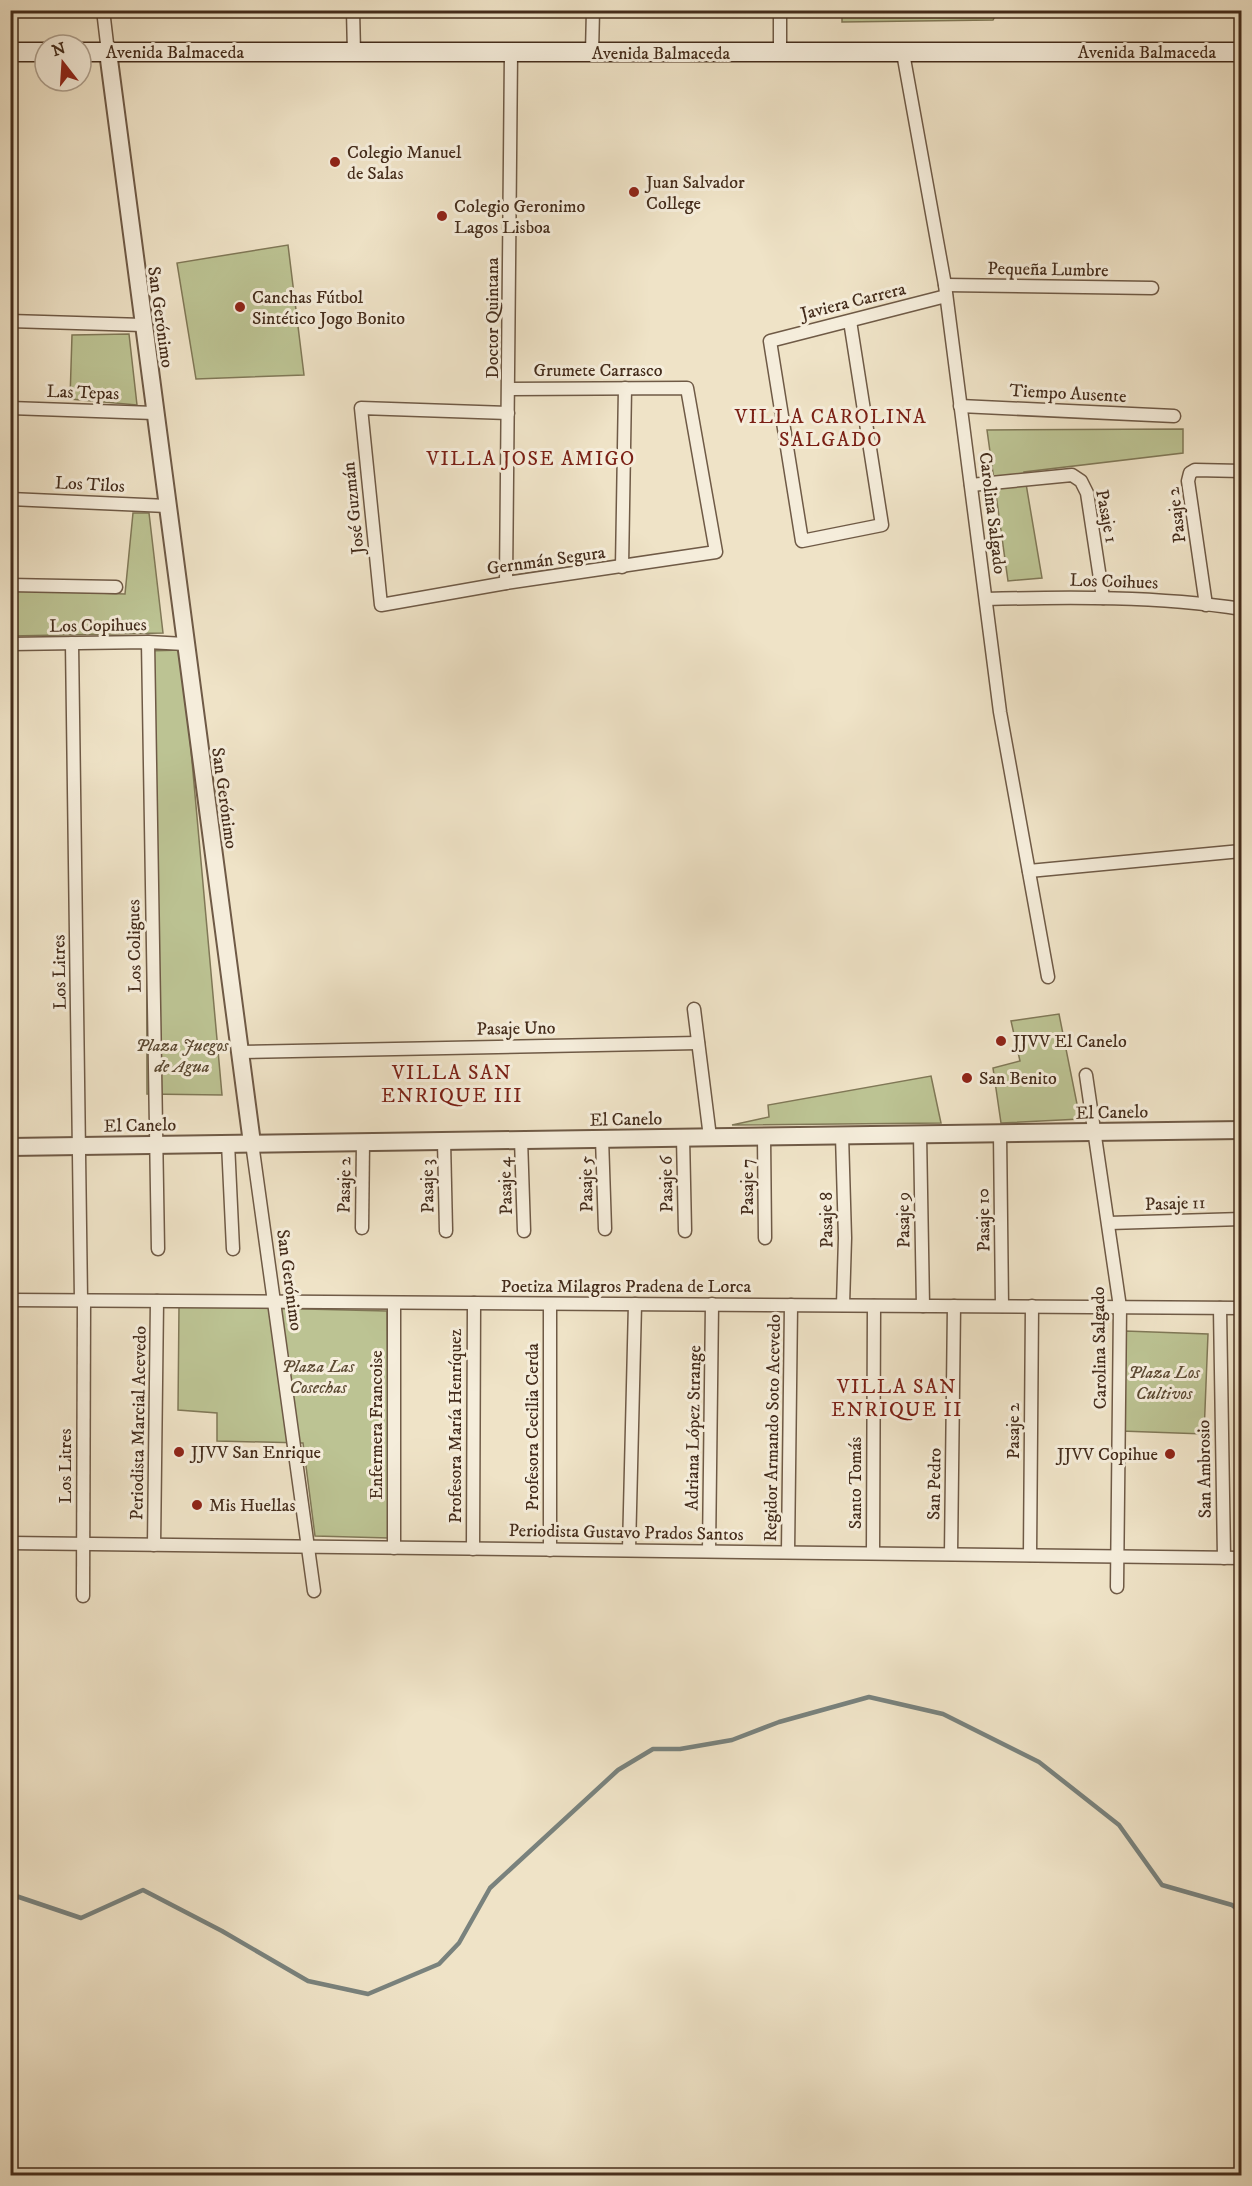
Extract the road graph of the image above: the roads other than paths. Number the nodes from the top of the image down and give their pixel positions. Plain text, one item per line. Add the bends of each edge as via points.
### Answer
1 (103, 10) edge
2 (353, 10) edge
3 (593, 10) edge
4 (780, 10) edge
5 (10, 52) edge
6 (33, 52) edge
7 (93, 52) edge
8 (108, 52) junction
9 (354, 52) junction
10 (511, 52) junction
11 (1242, 52) edge
12 (592, 53) junction
13 (780, 53) junction
14 (903, 53) junction
15 (1152, 288) dead end
16 (945, 291) junction
17 (10, 321) edge
18 (850, 321) junction
19 (143, 326) junction
20 (625, 388) junction
21 (509, 389) junction
22 (960, 405) junction
23 (10, 408) edge
24 (154, 413) junction
25 (508, 413) junction
26 (1174, 416) dead end
27 (1242, 471) edge
28 (971, 485) junction
29 (10, 499) edge
30 (167, 506) junction
31 (716, 552) joint
32 (622, 567) junction
33 (506, 583) junction
34 (10, 585) edge
35 (116, 587) dead end
36 (1103, 598) junction
37 (986, 599) junction
38 (1206, 604) junction
39 (381, 605) joint
40 (1242, 609) edge
41 (148, 642) junction
42 (72, 643) junction
43 (10, 644) edge
44 (185, 644) junction
45 (1240, 852) edge
46 (1029, 871) junction
47 (1048, 977) dead end
48 (694, 1009) dead end
49 (698, 1043) junction
50 (240, 1052) junction
51 (1086, 1075) dead end
52 (1242, 1130) edge
53 (1095, 1132) junction
54 (1000, 1133) junction
55 (920, 1134) junction
56 (842, 1135) junction
57 (764, 1136) junction
58 (683, 1137) junction
59 (710, 1137) junction
60 (602, 1138) junction
61 (521, 1139) junction
62 (444, 1141) junction
63 (363, 1142) junction
64 (228, 1143) junction
65 (252, 1143) junction
66 (155, 1145) junction
67 (79, 1146) junction
68 (10, 1147) edge
69 (1242, 1219) edge
70 (1109, 1222) junction
71 (362, 1228) dead end
72 (605, 1229) dead end
73 (446, 1231) dead end
74 (524, 1231) dead end
75 (685, 1231) dead end
76 (765, 1238) dead end
77 (158, 1249) dead end
78 (233, 1249) dead end
79 (10, 1300) edge
80 (82, 1300) junction
81 (158, 1301) junction
82 (273, 1302) junction
83 (394, 1303) junction
84 (474, 1303) junction
85 (550, 1304) junction
86 (635, 1304) junction
87 (712, 1304) junction
88 (791, 1305) junction
89 (843, 1305) junction
90 (874, 1306) junction
91 (923, 1306) junction
92 (954, 1306) junction
93 (1002, 1306) junction
94 (1032, 1306) junction
95 (1120, 1307) junction
96 (1220, 1308) junction
97 (1242, 1308) edge
98 (10, 1543) edge
99 (83, 1544) junction
100 (154, 1545) junction
101 (307, 1547) junction
102 (394, 1548) junction
103 (472, 1549) junction
104 (550, 1550) junction
105 (629, 1550) junction
106 (709, 1551) junction
107 (788, 1552) junction
108 (873, 1553) junction
109 (951, 1554) junction
110 (1030, 1555) junction
111 (1118, 1556) junction
112 (1224, 1558) junction
113 (1242, 1558) edge
114 (1117, 1587) dead end
115 (314, 1591) dead end
116 (83, 1596) dead end

1 - 8 street, San Gerónimo
2 - 9 street
3 - 12 street
4 - 13 street
5 - 6 main road
7 - 8 main road, Avenida Balmaceda
8 - 9 main road, Avenida Balmaceda
8 - 19 street, San Gerónimo
9 - 10 main road, Avenida Balmaceda
10 - 12 main road, Avenida Balmaceda
10 - 21 street, Doctor Quintana
11 - 14 main road, Avenida Balmaceda
12 - 13 main road, Avenida Balmaceda
13 - 14 main road, Avenida Balmaceda
14 - 16 street, Carolina Salgado
15 - 16 street, Pequeña Lumbre
16 - 18 street, Javiera Carrera
16 - 22 street, Carolina Salgado
17 - 19 street
18 - 18 street, Javiera Carrera via 882,525 802,541 770,341
19 - 24 street, San Gerónimo
20 - 21 street, Grumete Carrasco
20 - 31 street, Grumete Carrasco via 687,388
20 - 32 street
21 - 25 street, Doctor Quintana
22 - 26 street, Tiempo Ausente
22 - 28 street, Carolina Salgado
23 - 24 street, Las Tepas
24 - 30 street, San Gerónimo
25 - 33 street, Doctor Quintana
25 - 39 street, José Guzmán via 361,408
27 - 38 street, Pasaje 2 via 1190,473
28 - 36 street, Pasaje 1 via 1072,475 1081,481 1088,494
28 - 37 street, Carolina Salgado
29 - 30 street, Los Tilos
30 - 44 street, San Gerónimo
31 - 32 street, Gernmán Segura
32 - 33 street, Gernmán Segura
33 - 39 street, Gernmán Segura
34 - 35 street
36 - 37 street, Los Coihues
36 - 38 street, Los Coihues
37 - 46 street, Carolina Salgado via 1000,712
38 - 40 street, Los Coihues
41 - 42 street, Los Copihues
41 - 44 street, Los Copihues
41 - 66 street, Los Coligues
42 - 43 street, Los Copihues
42 - 67 street, Los Litres
44 - 50 street, San Gerónimo
45 - 46 street
46 - 47 street, Carolina Salgado
48 - 49 street
49 - 50 street, Pasaje Uno
49 - 59 street
50 - 65 street, San Gerónimo
51 - 53 street, Carolina Salgado
52 - 53 street, El Canelo
53 - 54 street, El Canelo
53 - 70 street, Carolina Salgado
54 - 55 street, El Canelo
54 - 93 street, Pasaje 10
55 - 56 street, El Canelo
55 - 91 street, Pasaje 9
56 - 57 street, El Canelo
56 - 89 street, Pasaje 8
57 - 59 street, El Canelo
57 - 76 street, Pasaje 7
58 - 59 street, El Canelo
58 - 60 street, El Canelo
58 - 75 street, Pasaje 6
60 - 61 street, El Canelo
60 - 72 street, Pasaje 5
61 - 62 street, El Canelo
61 - 74 street, Pasaje 4
62 - 63 street, El Canelo
62 - 73 street, Pasaje 3
63 - 65 street, El Canelo
63 - 71 street, Pasaje 2
64 - 65 street, El Canelo
64 - 66 street, El Canelo
64 - 78 street
65 - 82 street, San Gerónimo
66 - 67 street, El Canelo
66 - 77 street, Los Coligues
67 - 68 street, El Canelo
67 - 80 street, Los Litres
69 - 70 street, Pasaje 11
70 - 95 street, Carolina Salgado
79 - 80 street, Poetiza Milagros Pradena de Lorca
80 - 81 street, Poetiza Milagros Pradena de Lorca
80 - 99 street, Los Litres
81 - 82 street, Poetiza Milagros Pradena de Lorca
81 - 100 street, Periodista Marcial Acevedo
82 - 83 street, Poetiza Milagros Pradena de Lorca
82 - 101 street, San Gerónimo
83 - 84 street, Poetiza Milagros Pradena de Lorca
83 - 102 street, Enfermera Francoise
84 - 85 street, Poetiza Milagros Pradena de Lorca
84 - 103 street, Profesora María Henríquez
85 - 86 street, Poetiza Milagros Pradena de Lorca
85 - 104 street, Profesora Cecilia Cerda
86 - 87 street, Poetiza Milagros Pradena de Lorca
86 - 105 street
87 - 88 street, Poetiza Milagros Pradena de Lorca
87 - 106 street, Adriana López Strange
88 - 89 street, Poetiza Milagros Pradena de Lorca
88 - 107 street, Regidor Armando Soto Acevedo
89 - 90 street, Poetiza Milagros Pradena de Lorca
90 - 91 street, Poetiza Milagros Pradena de Lorca
90 - 108 street, Santo Tomás
91 - 92 street, Poetiza Milagros Pradena de Lorca
92 - 93 street, Poetiza Milagros Pradena de Lorca
92 - 109 street, San Pedro
93 - 94 street, Poetiza Milagros Pradena de Lorca
94 - 95 street, Poetiza Milagros Pradena de Lorca
94 - 110 street, Pasaje 2
95 - 96 street, Poetiza Milagros Pradena de Lorca
95 - 111 street, Carolina Salgado
96 - 97 street, Poetiza Milagros Pradena de Lorca
96 - 112 street, San Ambrosio
98 - 99 street, Periodista Gustavo Prados Santos
99 - 100 street, Periodista Gustavo Prados Santos
99 - 116 street, Los Litres
100 - 101 street, Periodista Gustavo Prados Santos
101 - 102 street, Periodista Gustavo Prados Santos
101 - 115 street, San Gerónimo
102 - 103 street, Periodista Gustavo Prados Santos
103 - 104 street, Periodista Gustavo Prados Santos
104 - 105 street, Periodista Gustavo Prados Santos
105 - 106 street, Periodista Gustavo Prados Santos
106 - 107 street, Periodista Gustavo Prados Santos
107 - 108 street, Periodista Gustavo Prados Santos
108 - 109 street, Periodista Gustavo Prados Santos
109 - 110 street, Periodista Gustavo Prados Santos
110 - 111 street, Periodista Gustavo Prados Santos
111 - 112 street, Periodista Gustavo Prados Santos
111 - 114 street, Carolina Salgado
112 - 113 street, Periodista Gustavo Prados Santos

